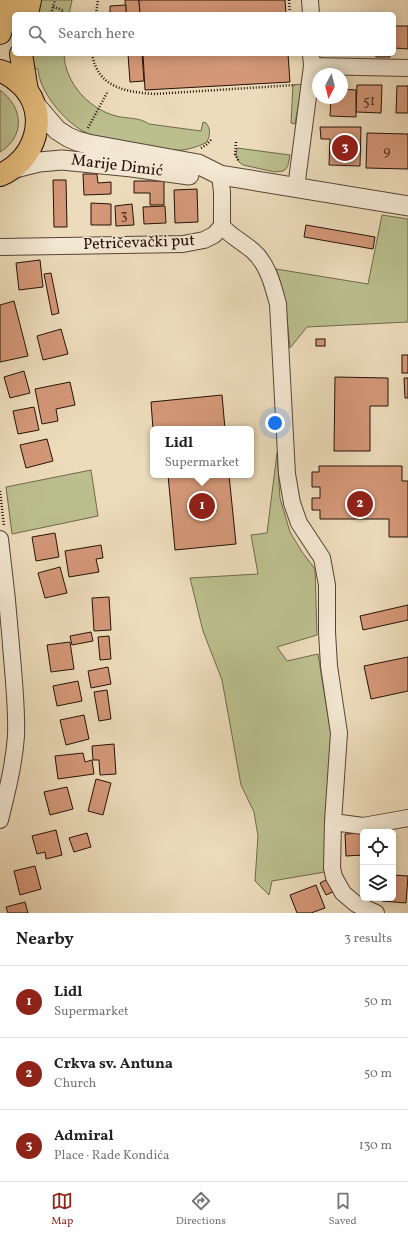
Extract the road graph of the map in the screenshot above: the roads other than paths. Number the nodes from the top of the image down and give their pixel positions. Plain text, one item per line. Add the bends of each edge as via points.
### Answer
1 (10, 0) edge
2 (30, 0) edge
3 (310, 0) edge
4 (27, 12) edge
5 (310, 12) edge
6 (0, 33) edge
7 (21, 56) edge
8 (312, 60) edge
9 (408, 68) edge
10 (0, 71) edge
11 (30, 97) junction
12 (7, 171) edge
13 (220, 175) junction
14 (296, 188) junction
15 (408, 206) edge
16 (222, 226) junction
17 (0, 247) edge
18 (0, 539) edge
19 (408, 818) edge
20 (0, 820) edge
21 (333, 822) junction
22 (376, 913) edge

1 - 6 main road
2 - 4 main road
3 - 5 street
7 - 11 main road
8 - 9 street
8 - 14 street
10 - 11 main road via 16,79
11 - 12 main road via 36,114 35,138 24,159
11 - 13 street, Marije Dimić via 57,130 72,139 198,164
12 - 13 street, Marije Dimić via 39,162 62,160 201,177
13 - 14 street, Marije Dimić
13 - 16 street
14 - 15 street, Marije Dimić
16 - 17 street, Petričevački put via 214,236 183,244
16 - 21 street via 255,252 271,279 278,304 287,474 292,503 299,523 322,558 328,585 329,666 339,733
18 - 20 street via 16,702 16,737
19 - 21 street via 363,826
21 - 22 street via 334,877 343,893 350,899

